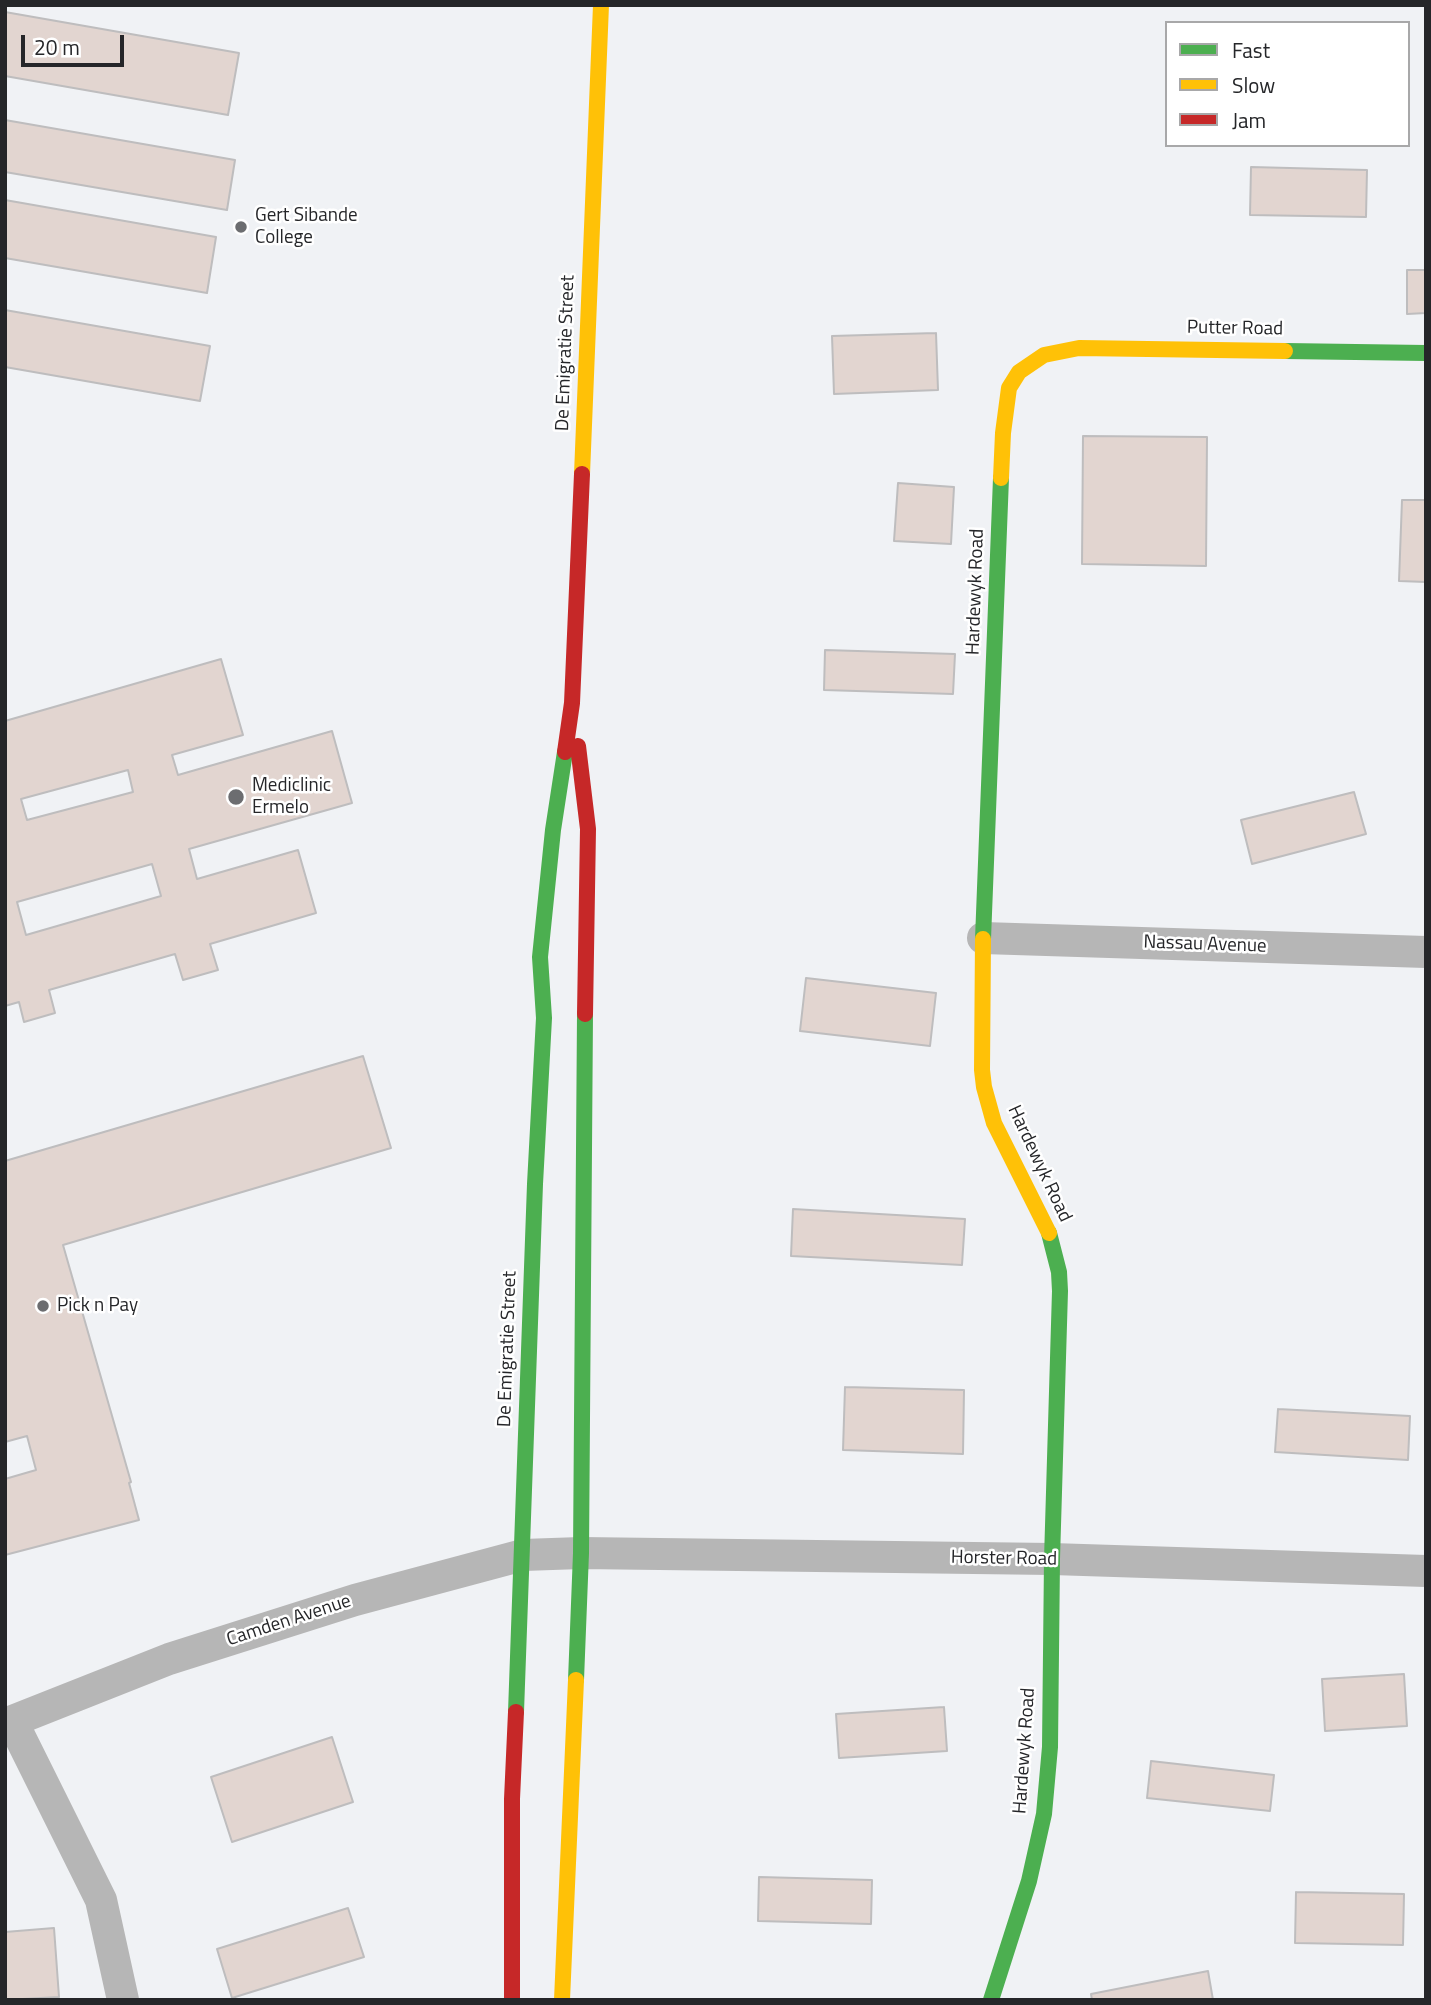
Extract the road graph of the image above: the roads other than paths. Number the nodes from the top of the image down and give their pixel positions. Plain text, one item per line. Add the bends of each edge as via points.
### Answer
1 (601, 5) edge
2 (1426, 353) edge
3 (1044, 355) joint
4 (572, 702) junction
5 (984, 938) junction
6 (1426, 952) edge
7 (581, 1553) junction
8 (523, 1555) junction
9 (1052, 1559) junction
10 (1426, 1571) edge
11 (9, 1723) edge
12 (123, 2000) edge
13 (512, 2000) edge
14 (562, 2000) edge
15 (991, 2000) edge

1 - 4 main road, De Emigratie Street
2 - 3 main road, Putter Road via 1079,348
3 - 5 main road, Hardewyk Road via 1019,372 1004,410
4 - 7 main road, De Emigratie Street via 588,829
4 - 8 main road, De Emigratie Street via 552,830 540,957 544,1018
5 - 6 street, Nassau Avenue
5 - 9 main road, Hardewyk Road via 984,1087 994,1123 1048,1228 1059,1272
7 - 8 street, Camden Avenue
7 - 9 street, Horster Road
7 - 14 main road, De Emigratie Street
8 - 11 street, Camden Avenue via 355,1600 182,1655
8 - 13 main road, De Emigratie Street via 512,1799
9 - 10 street, Horster Road
9 - 15 main road, Hardewyk Road via 1050,1747 1044,1814 1029,1881
11 - 12 street via 101,1900

